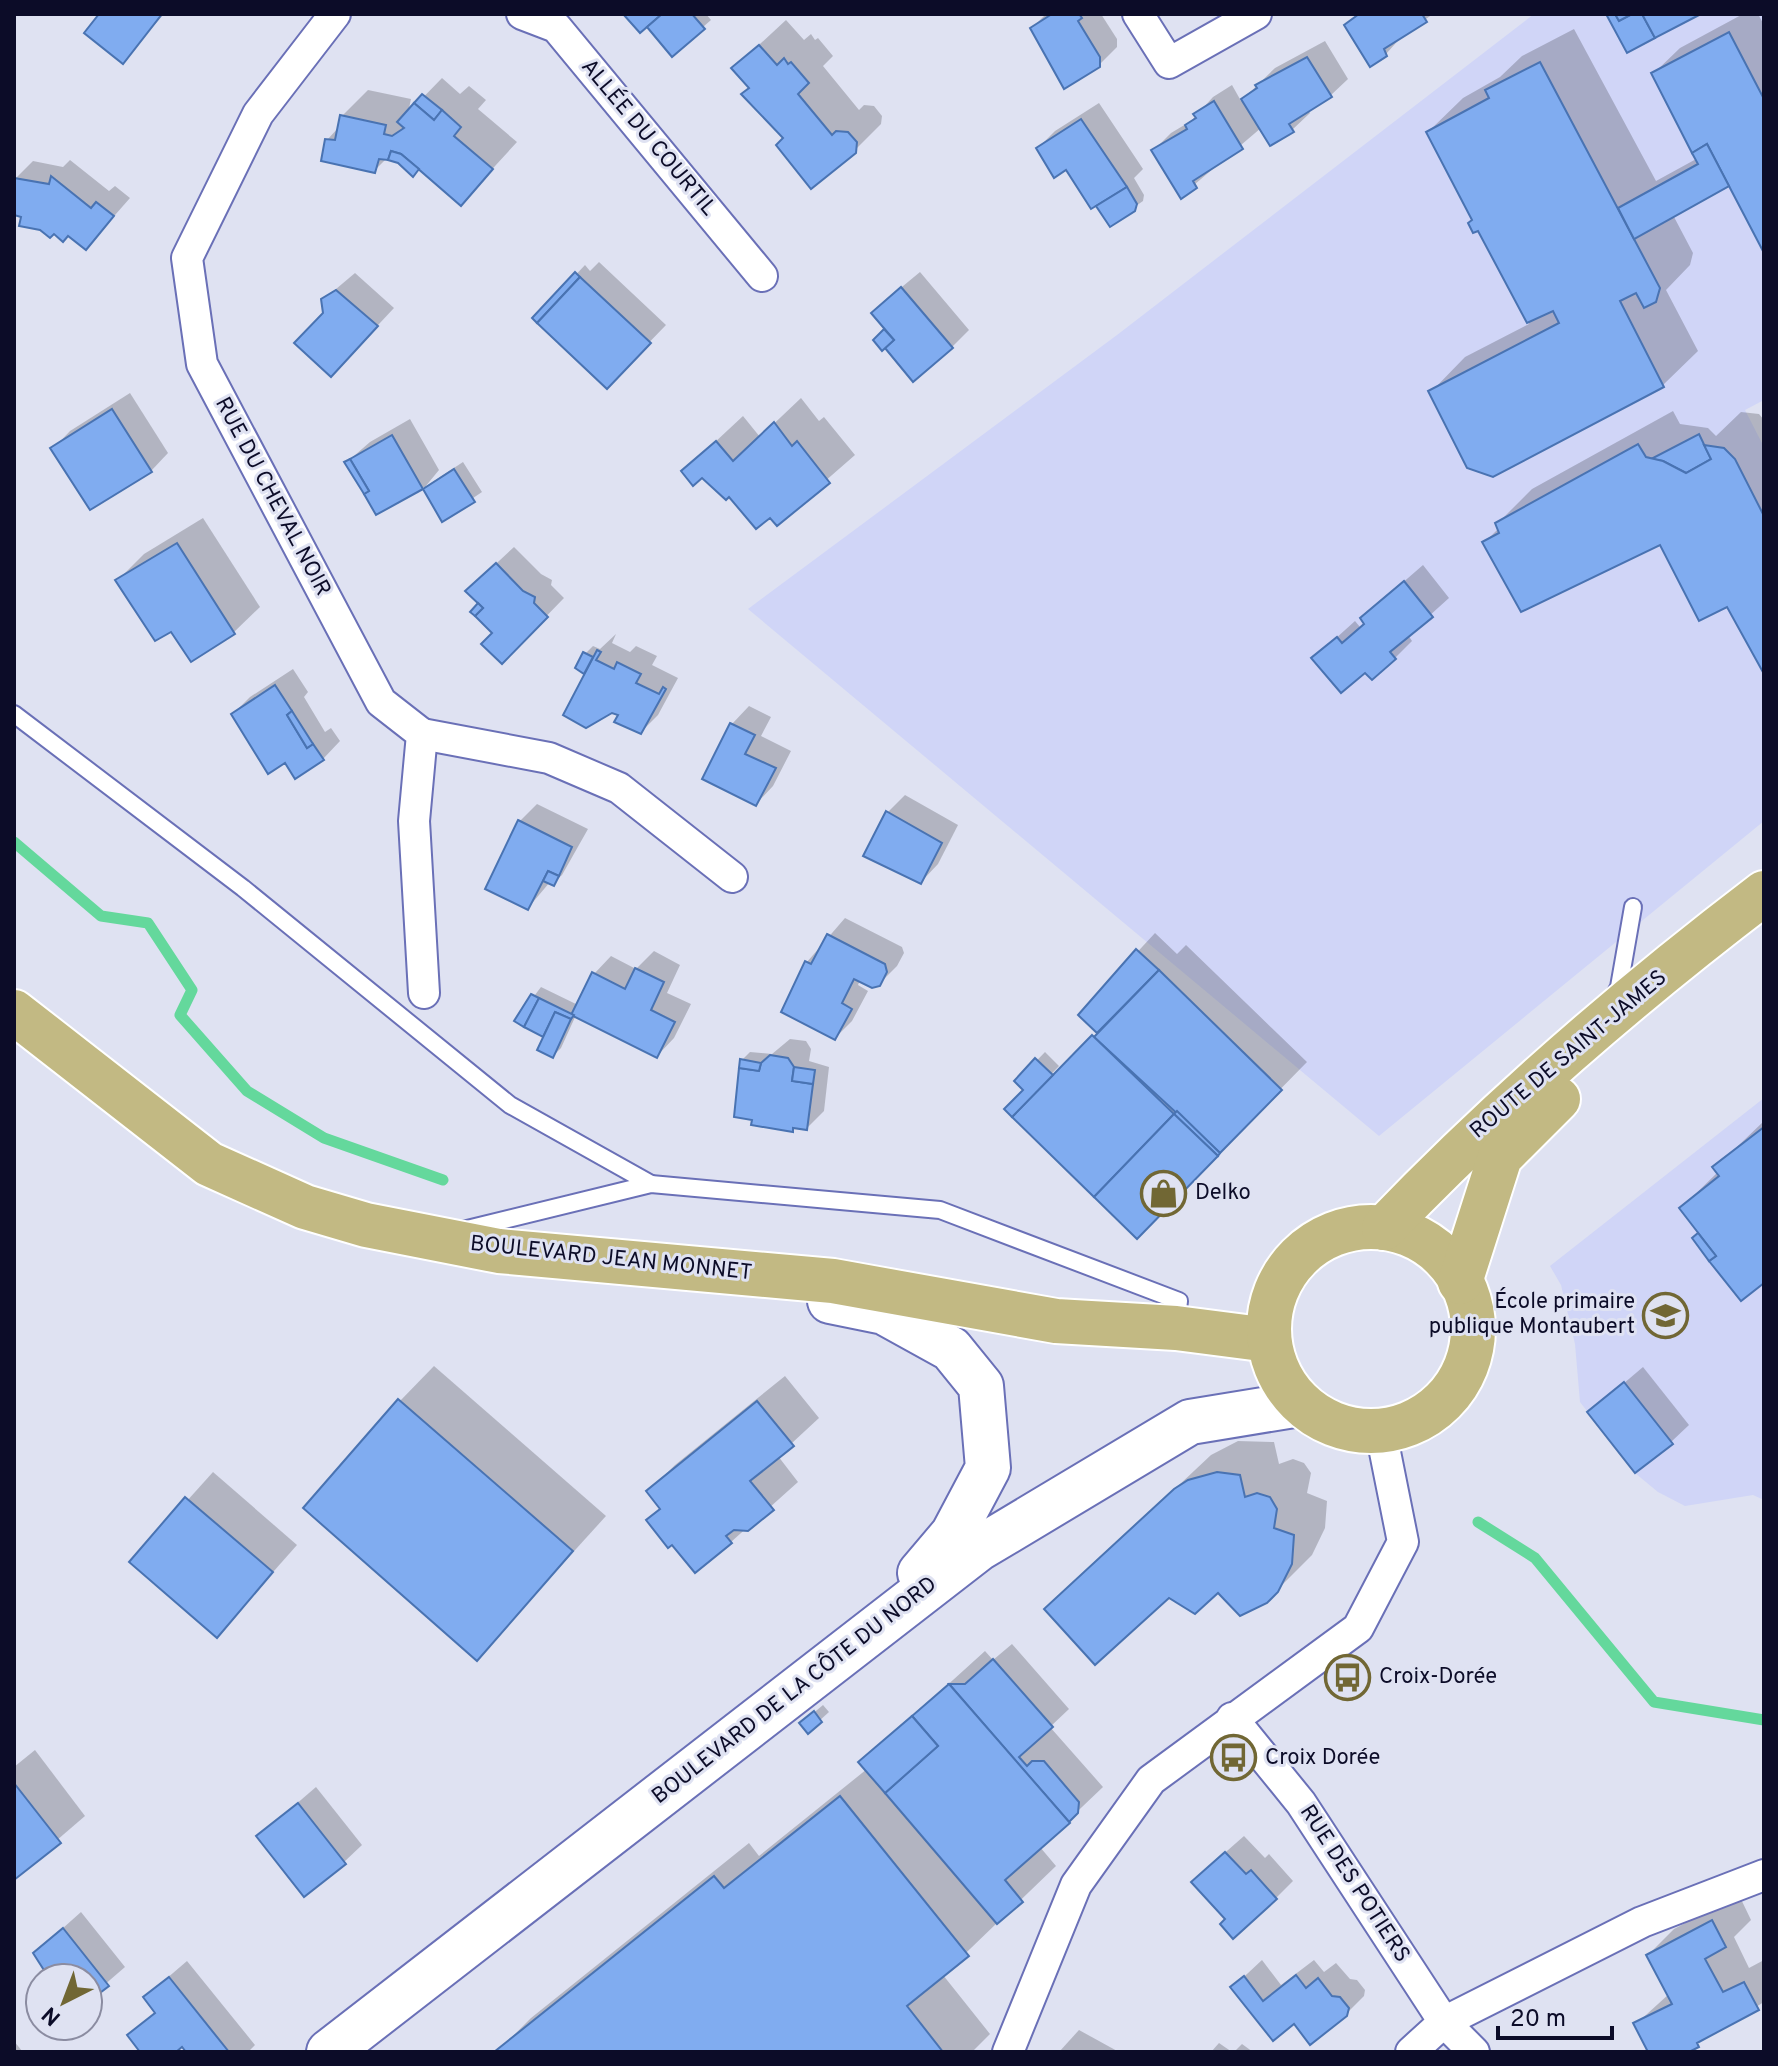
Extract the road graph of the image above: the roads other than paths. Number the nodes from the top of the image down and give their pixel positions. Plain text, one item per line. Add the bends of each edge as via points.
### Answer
1 (335, 14) edge
2 (522, 14) edge
3 (1138, 14) edge
4 (1256, 14) edge
5 (762, 276) dead end
6 (14, 714) edge
7 (422, 734) junction
8 (732, 877) dead end
9 (1764, 893) edge
10 (1633, 907) dead end
11 (1764, 932) edge
12 (424, 993) dead end
13 (14, 1012) edge
14 (1595, 1031) junction
15 (651, 1184) junction
16 (1384, 1228) junction
17 (426, 1239) junction
18 (499, 1251) junction
19 (1460, 1282) junction
20 (1176, 1328) junction
21 (1269, 1340) junction
22 (1300, 1404) junction
23 (1381, 1432) junction
24 (867, 1635) junction
25 (1232, 1718) junction
26 (1764, 1875) edge
27 (1444, 2022) junction
28 (329, 2052) edge
29 (1008, 2052) edge
30 (1411, 2052) edge
31 (1474, 2052) edge

1 - 7 street, RUE DU CHEVAL NOIR via 258,114 187,258 202,364 381,702
2 - 5 street, ALLÉE DU COURTIL via 556,27
3 - 4 street via 1169,63
6 - 15 lane via 243,888 510,1105
7 - 8 street via 549,758 619,788
7 - 12 street via 414,821
9 - 14 main road, ROUTE DE SAINT-JAMES
10 - 14 lane via 1619,987
11 - 19 main road, ROUTE DE SAINT-JAMES via 1544,1110 1500,1157
13 - 17 main road, BOULEVARD JEAN MONNET via 209,1164 305,1207
14 - 16 main road, ROUTE DE SAINT-JAMES via 1466,1142
15 - 17 lane
15 - 20 lane via 940,1210 1179,1301
16 - 19 main road via 1418,1238 1453,1267
16 - 21 main road via 1348,1229 1308,1248 1284,1274 1270,1307
17 - 18 main road, BOULEVARD JEAN MONNET
18 - 20 main road, BOULEVARD JEAN MONNET via 833,1281 1056,1321
18 - 24 main road via 791,1293 884,1312 951,1349 981,1386 988,1468 953,1534
19 - 23 main road via 1473,1324 1469,1360 1453,1392 1416,1422
20 - 21 main road, BOULEVARD JEAN MONNET
21 - 22 main road via 1278,1375
22 - 23 main road via 1329,1423
22 - 24 main road, BOULEVARD DE LA CÔTE DU NORD via 1190,1422 978,1549
23 - 25 street via 1403,1542 1358,1628
24 - 28 main road, BOULEVARD DE LA CÔTE DU NORD
25 - 27 street, RUE DES POTIERS via 1301,1803
25 - 29 street via 1151,1780 1076,1885
26 - 27 street via 1642,1922
27 - 30 street
27 - 31 street, RUE DES POTIERS

